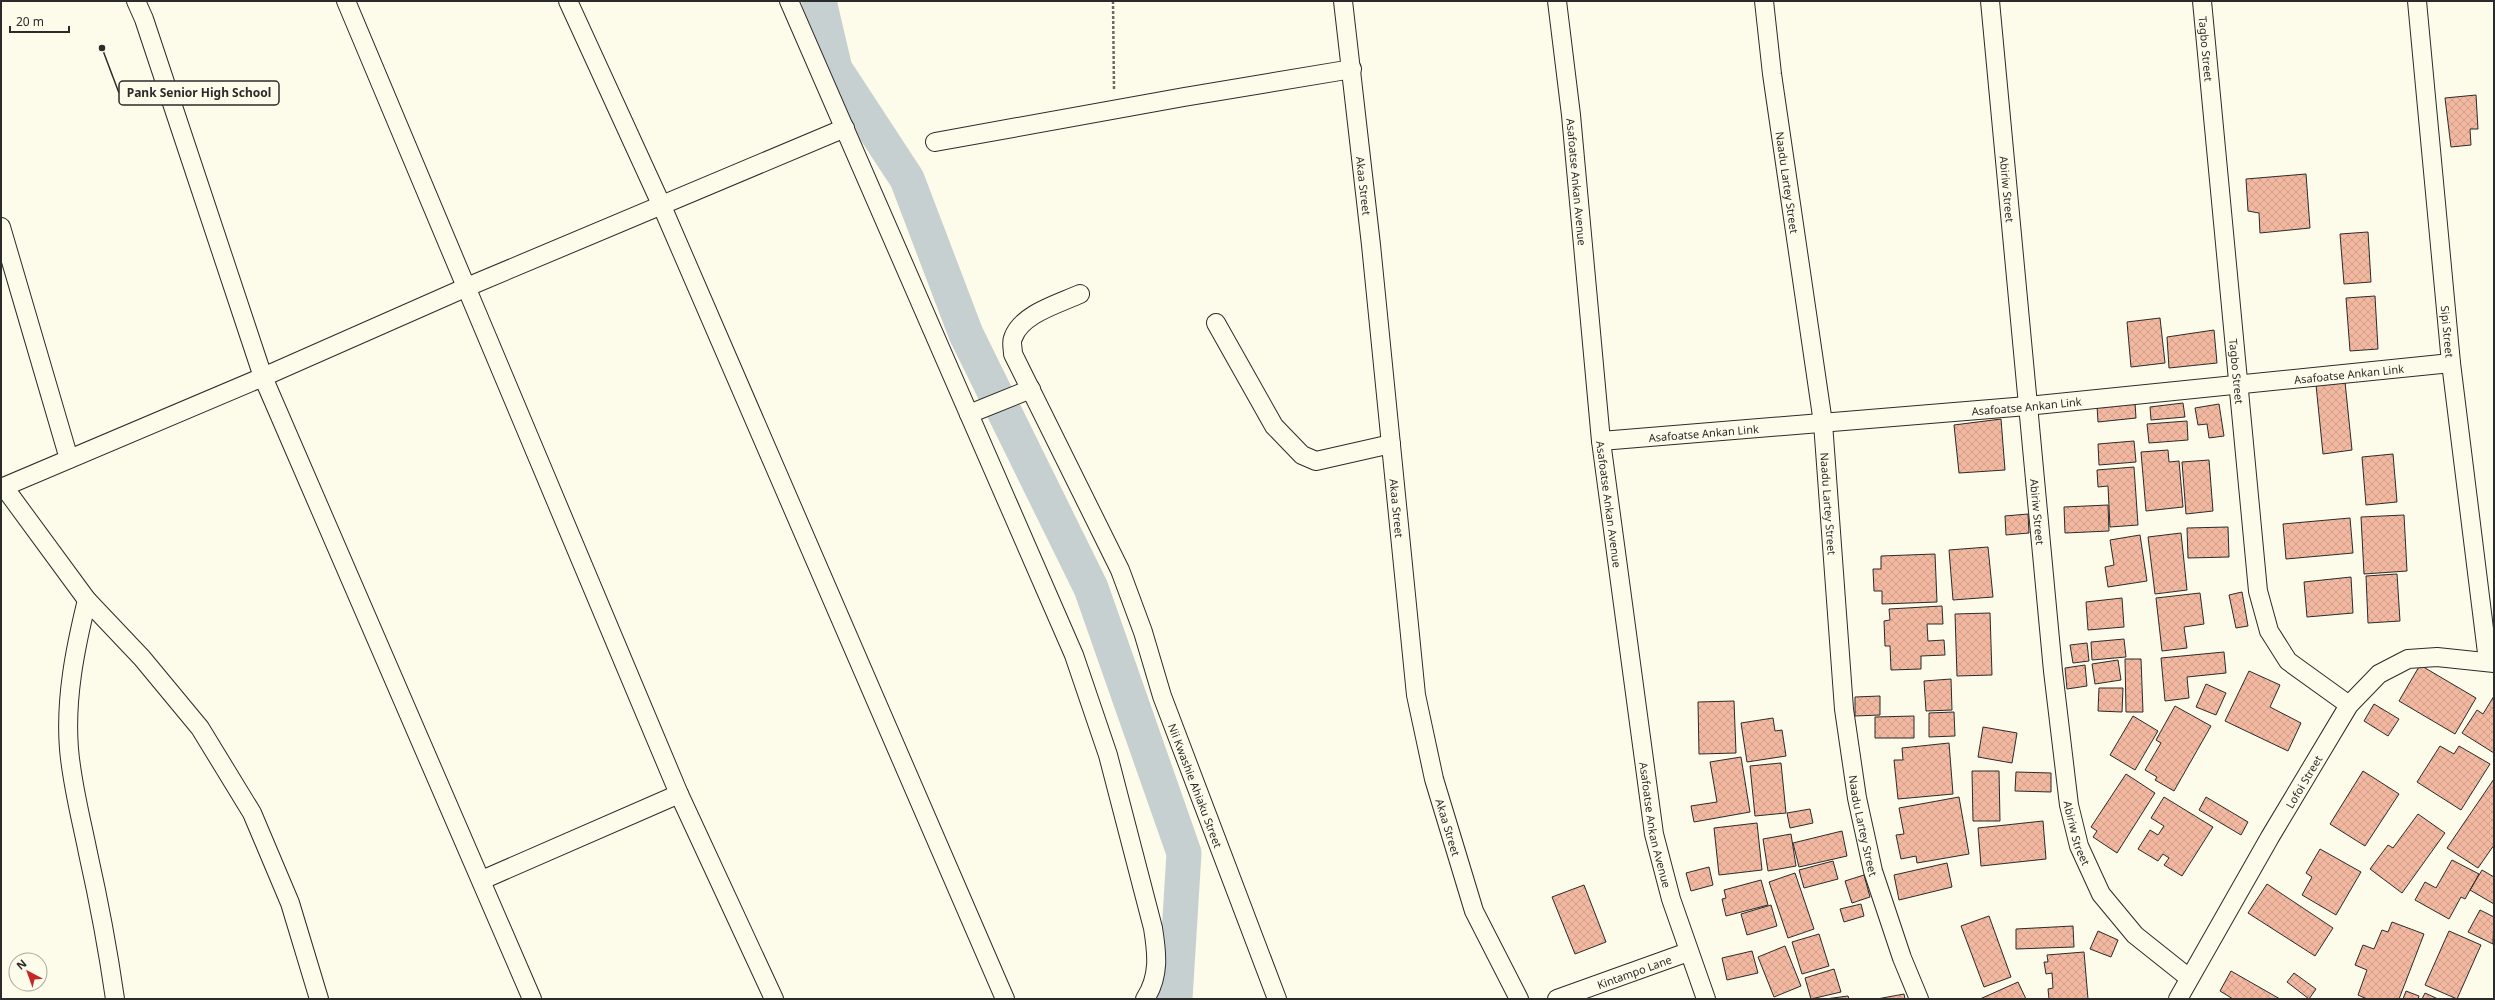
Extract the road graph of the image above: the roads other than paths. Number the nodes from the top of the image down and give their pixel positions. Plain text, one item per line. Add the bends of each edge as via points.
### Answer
1 (136, 1) edge
2 (346, 1) edge
3 (568, 1) edge
4 (789, 1) edge
5 (1343, 1) edge
6 (1557, 1) edge
7 (1764, 1) edge
8 (1990, 1) edge
9 (2202, 1) edge
10 (2417, 1) edge
11 (1352, 69) junction
12 (845, 128) junction
13 (935, 142) dead end
14 (661, 204) junction
15 (1, 227) edge
16 (467, 286) junction
17 (1080, 294) dead end
18 (1216, 323) dead end
19 (2451, 363) junction
20 (263, 377) junction
21 (2239, 386) junction
22 (1023, 392) junction
23 (2027, 406) junction
24 (976, 411) junction
25 (1823, 423) junction
26 (1601, 442) junction
27 (1391, 444) junction
28 (69, 459) junction
29 (3, 487) edge
30 (87, 600) junction
31 (2491, 662) edge
32 (2349, 705) junction
33 (679, 794) junction
34 (482, 880) junction
35 (1688, 952) junction
36 (2189, 978) junction
37 (114, 999) edge
38 (319, 999) edge
39 (532, 999) edge
40 (774, 999) edge
41 (1005, 999) edge
42 (1145, 999) edge
43 (1277, 999) edge
44 (1519, 999) edge
45 (1557, 999) edge
46 (1706, 999) edge
47 (1919, 999) edge
48 (2178, 999) edge

1 - 20 street
2 - 16 street
3 - 14 street
4 - 12 street
5 - 11 street, Akaa Street
6 - 26 street, Asafoatse Ankan Avenue
7 - 25 street, Naadu Lartey Street via 1772,74
8 - 23 street, Abiriw Street via 2019,295
9 - 21 street, Tagbo Street
10 - 19 street, Sipi Street
11 - 13 street via 1184,96
11 - 27 street, Akaa Street
12 - 14 street
12 - 24 street
14 - 16 street
14 - 41 street
15 - 28 street
16 - 20 street
16 - 33 street
17 - 22 street, Nii Kwashie Ahiaku Street via 1036,314 1020,325 1012,339 1013,354
18 - 27 street via 1274,426 1302,455 1316,461
19 - 21 street, Asafoatse Ankan Link
19 - 31 street, Sipi Street
20 - 28 street
20 - 34 street
21 - 23 street, Asafoatse Ankan Link
21 - 32 street, Tagbo Street via 2258,591 2269,631 2288,661
22 - 24 street
22 - 43 street, Nii Kwashie Ahiaku Street via 1120,570 1143,632 1162,696
23 - 25 street, Asafoatse Ankan Link
23 - 36 street, Abiriw Street via 2053,671 2069,805 2079,846 2101,894 2135,935
24 - 42 street via 1074,655 1108,755 1157,955 1155,975
25 - 26 street, Asafoatse Ankan Link
25 - 47 street, Naadu Lartey Street via 1844,709 1857,798 1873,871 1902,958
26 - 35 street, Asafoatse Ankan Avenue via 1654,834
27 - 44 street, Akaa Street via 1416,695 1434,779 1474,911
28 - 29 street
29 - 30 street
30 - 37 street via 70,682 69,748 75,801 106,939
30 - 38 street via 142,658 200,728 252,813 290,903
31 - 32 street, Lofoi Street via 2436,657 2408,659 2379,674
32 - 36 street, Lofoi Street
33 - 34 street
33 - 40 street
34 - 39 street
35 - 45 street, Kintampo Lane
35 - 46 street, Asafoatse Ankan Avenue
36 - 48 street, Lofoi Street

